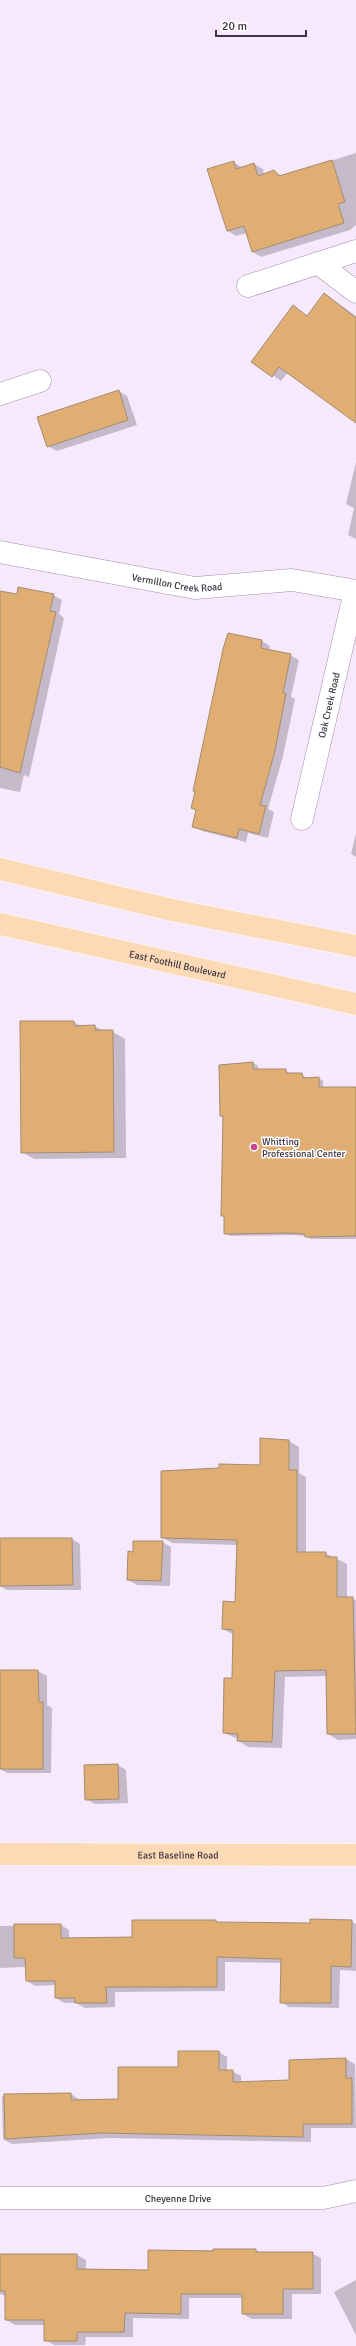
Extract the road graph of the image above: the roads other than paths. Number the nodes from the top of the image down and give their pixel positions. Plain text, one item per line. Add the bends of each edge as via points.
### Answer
1 (356, 251) edge
2 (318, 264) junction
3 (248, 286) dead end
4 (356, 292) edge
5 (40, 381) dead end
6 (0, 394) edge
7 (0, 552) edge
8 (355, 591) edge
9 (302, 819) dead end
10 (0, 870) edge
11 (0, 924) edge
12 (356, 946) edge
13 (356, 1004) edge
14 (0, 1854) edge
15 (356, 1855) edge
16 (356, 2191) edge
17 (0, 2198) edge

1 - 2 street
2 - 3 street
2 - 4 street
5 - 6 street
7 - 8 street, Vermillon Creek Road via 195,588 292,580
8 - 9 street, Oak Creek Road
10 - 12 main road via 172,910
11 - 13 main road, East Foothill Boulevard
14 - 15 main road, East Baseline Road
16 - 17 street, Cheyenne Drive via 323,2198

